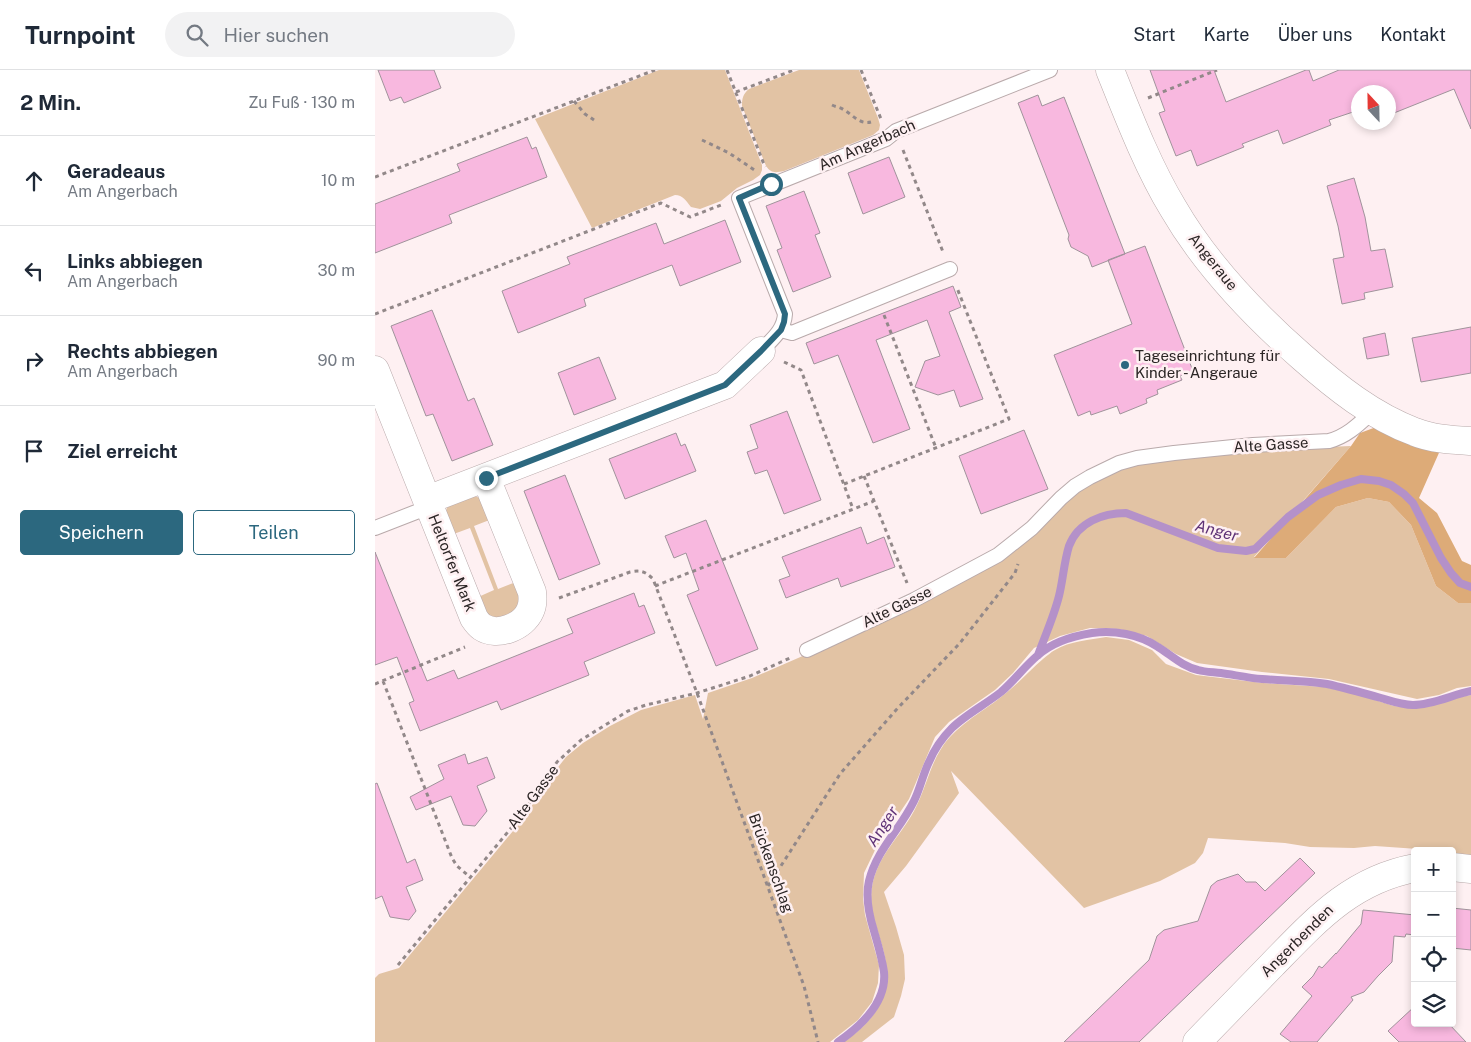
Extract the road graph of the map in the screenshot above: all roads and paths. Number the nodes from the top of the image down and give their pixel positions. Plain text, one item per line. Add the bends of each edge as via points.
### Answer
1 (655, 70) edge
2 (727, 70) edge
3 (793, 70) edge
4 (861, 70) edge
5 (1050, 70) edge
6 (1110, 70) edge
7 (1217, 70) edge
8 (736, 92) junction
9 (574, 101) junction
10 (832, 106) dead end
11 (1125, 107) junction
12 (881, 119) junction
13 (594, 120) dead end
14 (893, 134) junction
15 (702, 140) dead end
16 (375, 177) edge
17 (771, 184) junction
18 (739, 198) junction
19 (950, 269) junction
20 (877, 298) junction
21 (375, 314) edge
22 (781, 330) junction
23 (761, 351) junction
24 (375, 370) edge
25 (1372, 412) junction
26 (1471, 441) edge
27 (936, 448) junction
28 (863, 476) junction
29 (486, 478) junction
30 (844, 484) junction
31 (874, 502) junction
32 (428, 504) junction
33 (853, 509) junction
34 (375, 528) edge
35 (1031, 528) junction
36 (655, 586) junction
37 (914, 600) junction
38 (533, 601) junction
39 (482, 627) junction
40 (807, 650) joint
41 (383, 681) junction
42 (375, 684) edge
43 (697, 693) junction
44 (1456, 867) edge
45 (1411, 869) edge
46 (1471, 869) edge
47 (469, 877) junction
48 (768, 886) junction
49 (398, 965) dead end
50 (818, 1042) edge
51 (1197, 1042) edge

1 - 9 path
2 - 8 path
3 - 8 path
4 - 12 path
5 - 14 lane, Am Angerbach
6 - 11 street, Angeraue
7 - 11 path
8 - 17 path
9 - 13 path
9 - 16 path
10 - 12 path via 842,108 858,121 867,123
11 - 25 street, Angeraue via 1172,208 1218,271 1267,325 1324,376
12 - 14 path via 885,130
14 - 17 lane, Am Angerbach
14 - 19 path
15 - 17 path via 745,163
17 - 18 lane, Am Angerbach
18 - 21 path via 690,216 661,204
18 - 22 lane via 785,314
19 - 20 lane
19 - 27 path via 1009,419
20 - 22 lane via 792,333
20 - 27 path
22 - 23 lane
23 - 29 street via 725,385
23 - 30 path via 801,370
24 - 32 street, Heltorfer Mark
25 - 26 street via 1416,433
25 - 35 lane, Alte Gasse via 1350,433 1329,441 1174,453 1119,463 1075,486
27 - 28 path
28 - 30 path
28 - 31 path
29 - 32 street
29 - 38 street
30 - 33 path
31 - 33 path
31 - 37 path
32 - 34 lane, Heltorfer Mark
32 - 39 street, Heltorfer Mark via 469,609
33 - 36 path
35 - 37 lane, Alte Gasse via 998,555
35 - 48 path via 1015,573 960,643 840,774
36 - 38 path via 653,579 640,570 546,603
36 - 43 path, Brückenschlag
37 - 40 lane, Alte Gasse
38 - 39 street, Heltorfer Mark via 530,611 516,626 501,631
39 - 41 path via 473,644
40 - 43 path, Alte Gasse via 751,676
41 - 42 path
41 - 47 path via 452,858
43 - 47 path, Alte Gasse via 628,711 581,740 557,762 521,816
43 - 48 path, Brückenschlag
44 - 46 street
45 - 51 street, Angerbenden via 1367,884 1335,904
47 - 49 path, Alte Gasse
48 - 50 path, Brückenschlag via 804,986

